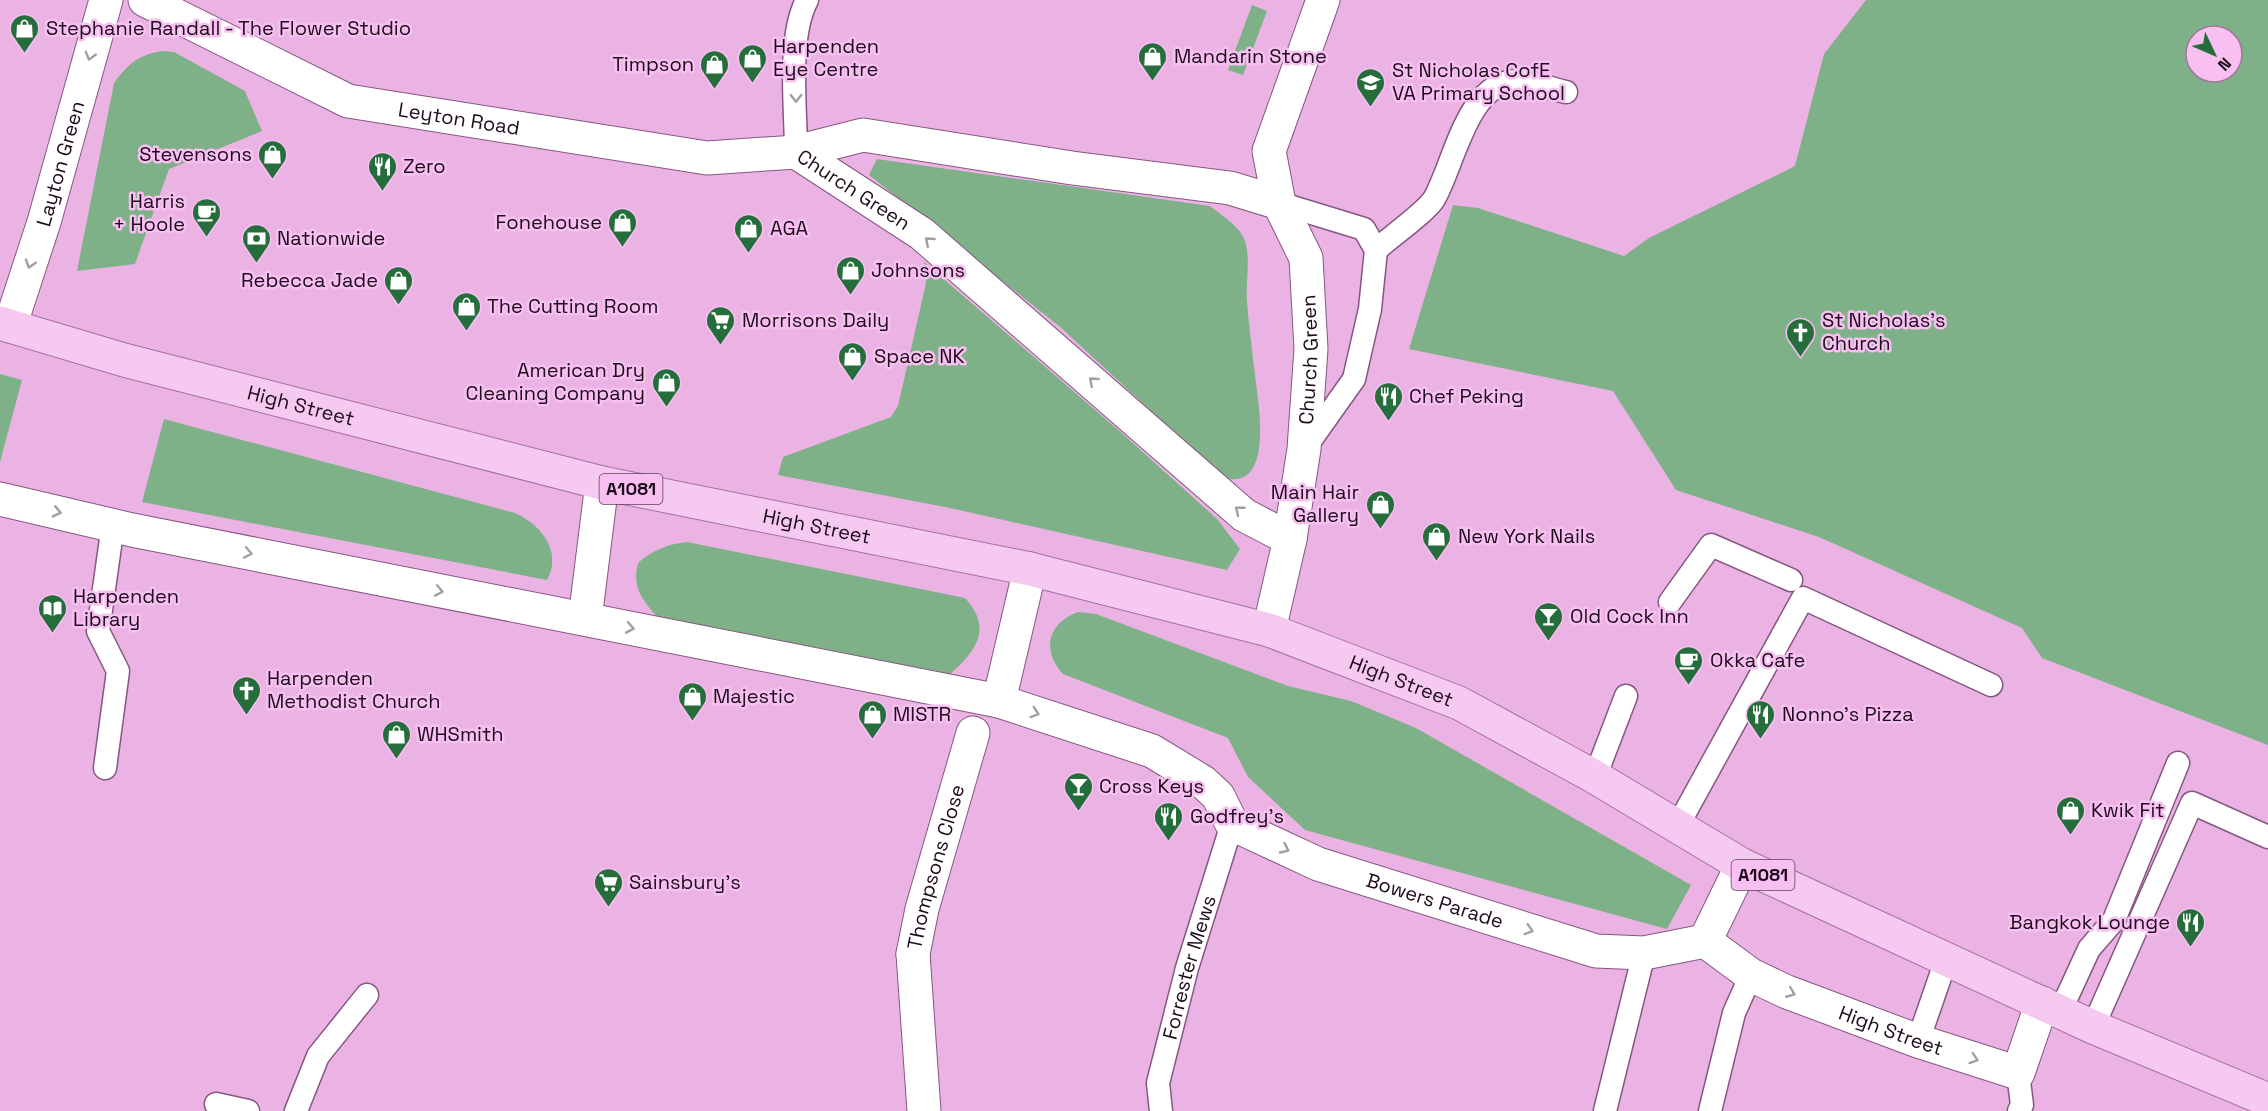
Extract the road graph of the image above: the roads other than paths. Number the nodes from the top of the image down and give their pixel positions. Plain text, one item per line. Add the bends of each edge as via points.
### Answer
1 (106, 0) edge
2 (145, 0) edge
3 (807, 0) edge
4 (1321, 0) edge
5 (195, 12) edge
6 (1566, 92) dead end
7 (796, 152) junction
8 (1279, 203) junction
9 (1376, 250) junction
10 (5, 324) edge
11 (1304, 449) junction
12 (602, 483) junction
13 (0, 499) edge
14 (113, 525) junction
15 (1290, 539) junction
16 (1030, 569) junction
17 (1791, 580) dead end
18 (1670, 602) dead end
19 (585, 620) junction
20 (1269, 630) junction
21 (1991, 684) dead end
22 (1626, 696) dead end
23 (999, 701) junction
24 (973, 733) dead end
25 (2178, 763) dead end
26 (105, 768) dead end
27 (1595, 777) junction
28 (1232, 824) junction
29 (1677, 828) junction
30 (2268, 837) edge
31 (1742, 865) junction
32 (1705, 941) junction
33 (1644, 953) junction
34 (1946, 960) junction
35 (1751, 975) junction
36 (367, 995) dead end
37 (2051, 1007) junction
38 (2093, 1027) junction
39 (1917, 1041) junction
40 (2018, 1073) junction
41 (2268, 1100) edge
42 (216, 1104) dead end
43 (248, 1111) edge
44 (296, 1111) edge
45 (924, 1111) edge
46 (1161, 1111) edge
47 (1605, 1111) edge
48 (1710, 1111) edge
49 (2019, 1111) edge

1 -> 10 street, Layton Green via 44,222
2 - 5 street, Leyton Road
3 -> 7 lane via 800,13 794,62
4 - 8 street via 1269,152
5 - 7 street, Leyton Road via 348,101 707,158
6 - 9 lane via 1518,81 1499,84 1478,104 1459,137 1434,200
7 - 8 street, Church Green via 863,135 1230,188
15 -> 7 street, Church Green via 1244,514 922,234
8 - 9 lane, Church Green via 1364,229
8 - 11 street, Church Green via 1306,258 1311,349
9 - 11 lane, Church Green via 1370,309 1354,379
10 - 12 main road, High Street / A1081 via 124,360
11 - 15 street, Church Green
12 - 16 main road, High Street / A1081
12 - 19 street
13 -> 14 street
14 -> 19 street
14 - 26 lane via 98,631 118,671
15 - 20 street, Church Green
16 - 20 main road, High Street / A1081
16 - 23 street
17 - 18 lane via 1711,545
19 -> 23 street
20 - 27 main road, High Street / A1081 via 1459,703
21 - 29 lane via 1803,598
22 - 27 lane
23 -> 28 street via 1152,751 1203,782 1218,796
24 - 45 street, Thompsons Close via 922,909 913,954
25 - 37 lane via 2114,920 2089,949
27 - 29 main road, High Street / A1081
28 -> 33 street, Bowers Parade via 1318,864 1596,951
28 - 46 lane, Forrester Mews via 1187,968 1158,1083
29 - 31 main road, High Street / A1081
30 - 38 lane via 2192,803
31 - 32 street
31 - 34 main road, High Street / A1081
32 - 33 street
32 - 35 street, High Street
33 - 47 lane
34 - 37 main road, High Street / A1081
34 - 39 lane
35 -> 39 street, High Street
35 - 48 lane via 1734,1013
36 - 44 lane via 318,1056
37 - 38 main road, High Street / A1081
37 - 40 street
38 - 41 main road, High Street / A1081
39 -> 40 street, High Street
40 - 49 lane via 2022,1105
42 - 43 lane

